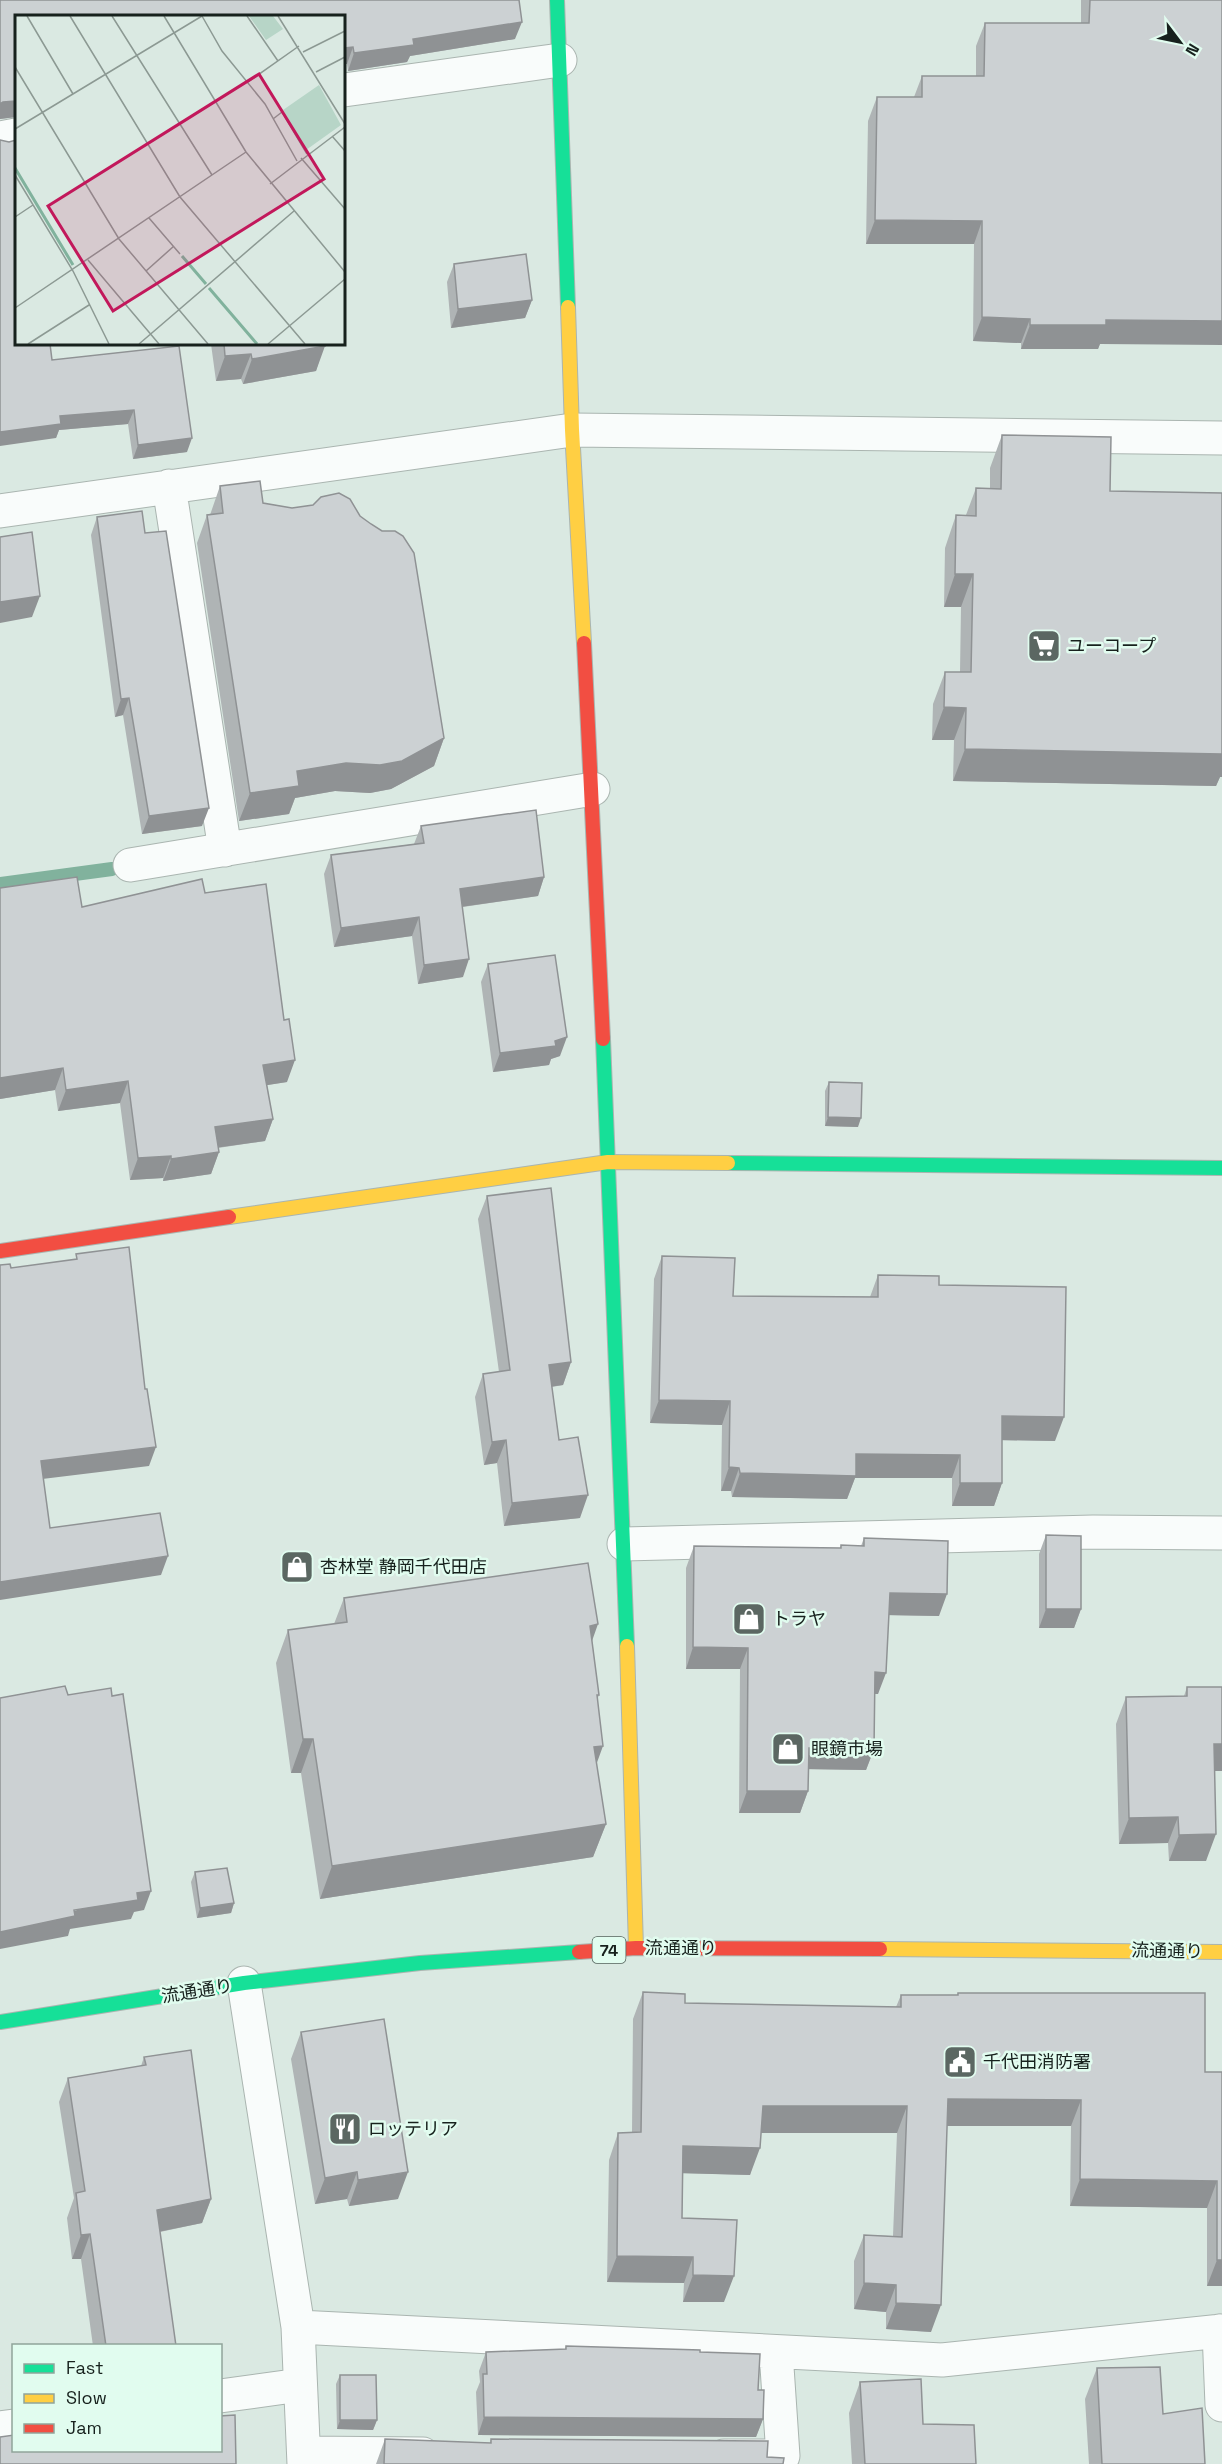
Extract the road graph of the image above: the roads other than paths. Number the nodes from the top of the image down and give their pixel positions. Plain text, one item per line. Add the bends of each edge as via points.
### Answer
1 (557, 0) edge
2 (560, 60) junction
3 (345, 90) edge
4 (15, 135) edge
5 (0, 138) edge
6 (572, 430) junction
7 (1222, 438) edge
8 (169, 486) junction
9 (0, 511) edge
10 (593, 789) junction
11 (225, 850) junction
12 (130, 865) dead end
13 (608, 1162) junction
14 (1222, 1168) edge
15 (0, 1251) edge
16 (1222, 1533) edge
17 (624, 1544) junction
18 (636, 1948) junction
19 (1222, 1952) edge
20 (244, 1983) junction
21 (0, 2022) edge
22 (298, 2327) junction
23 (1221, 2331) edge
24 (776, 2352) junction
25 (300, 2385) junction
26 (222, 2396) edge
27 (1222, 2405) edge
28 (447, 2454) edge
29 (699, 2456) edge
30 (304, 2459) edge

1 - 2 street
2 - 3 street
2 - 6 street
4 - 5 street
6 - 7 street
6 - 8 street
6 - 10 street
8 - 9 street
8 - 11 street
10 - 11 street
10 - 13 street
11 - 12 street
13 - 14 street
13 - 15 street
13 - 17 street
16 - 17 street via 1093,1532
17 - 18 street
18 - 19 street, 流通通り / 74
18 - 20 street, 流通通り / 74 via 420,1963
20 - 21 street, 流通通り / 74
20 - 22 street
22 - 24 street
22 - 25 street
23 - 24 street via 942,2360
23 - 27 street
24 - 29 street via 783,2456
25 - 26 street
25 - 30 street
28 - 30 street

